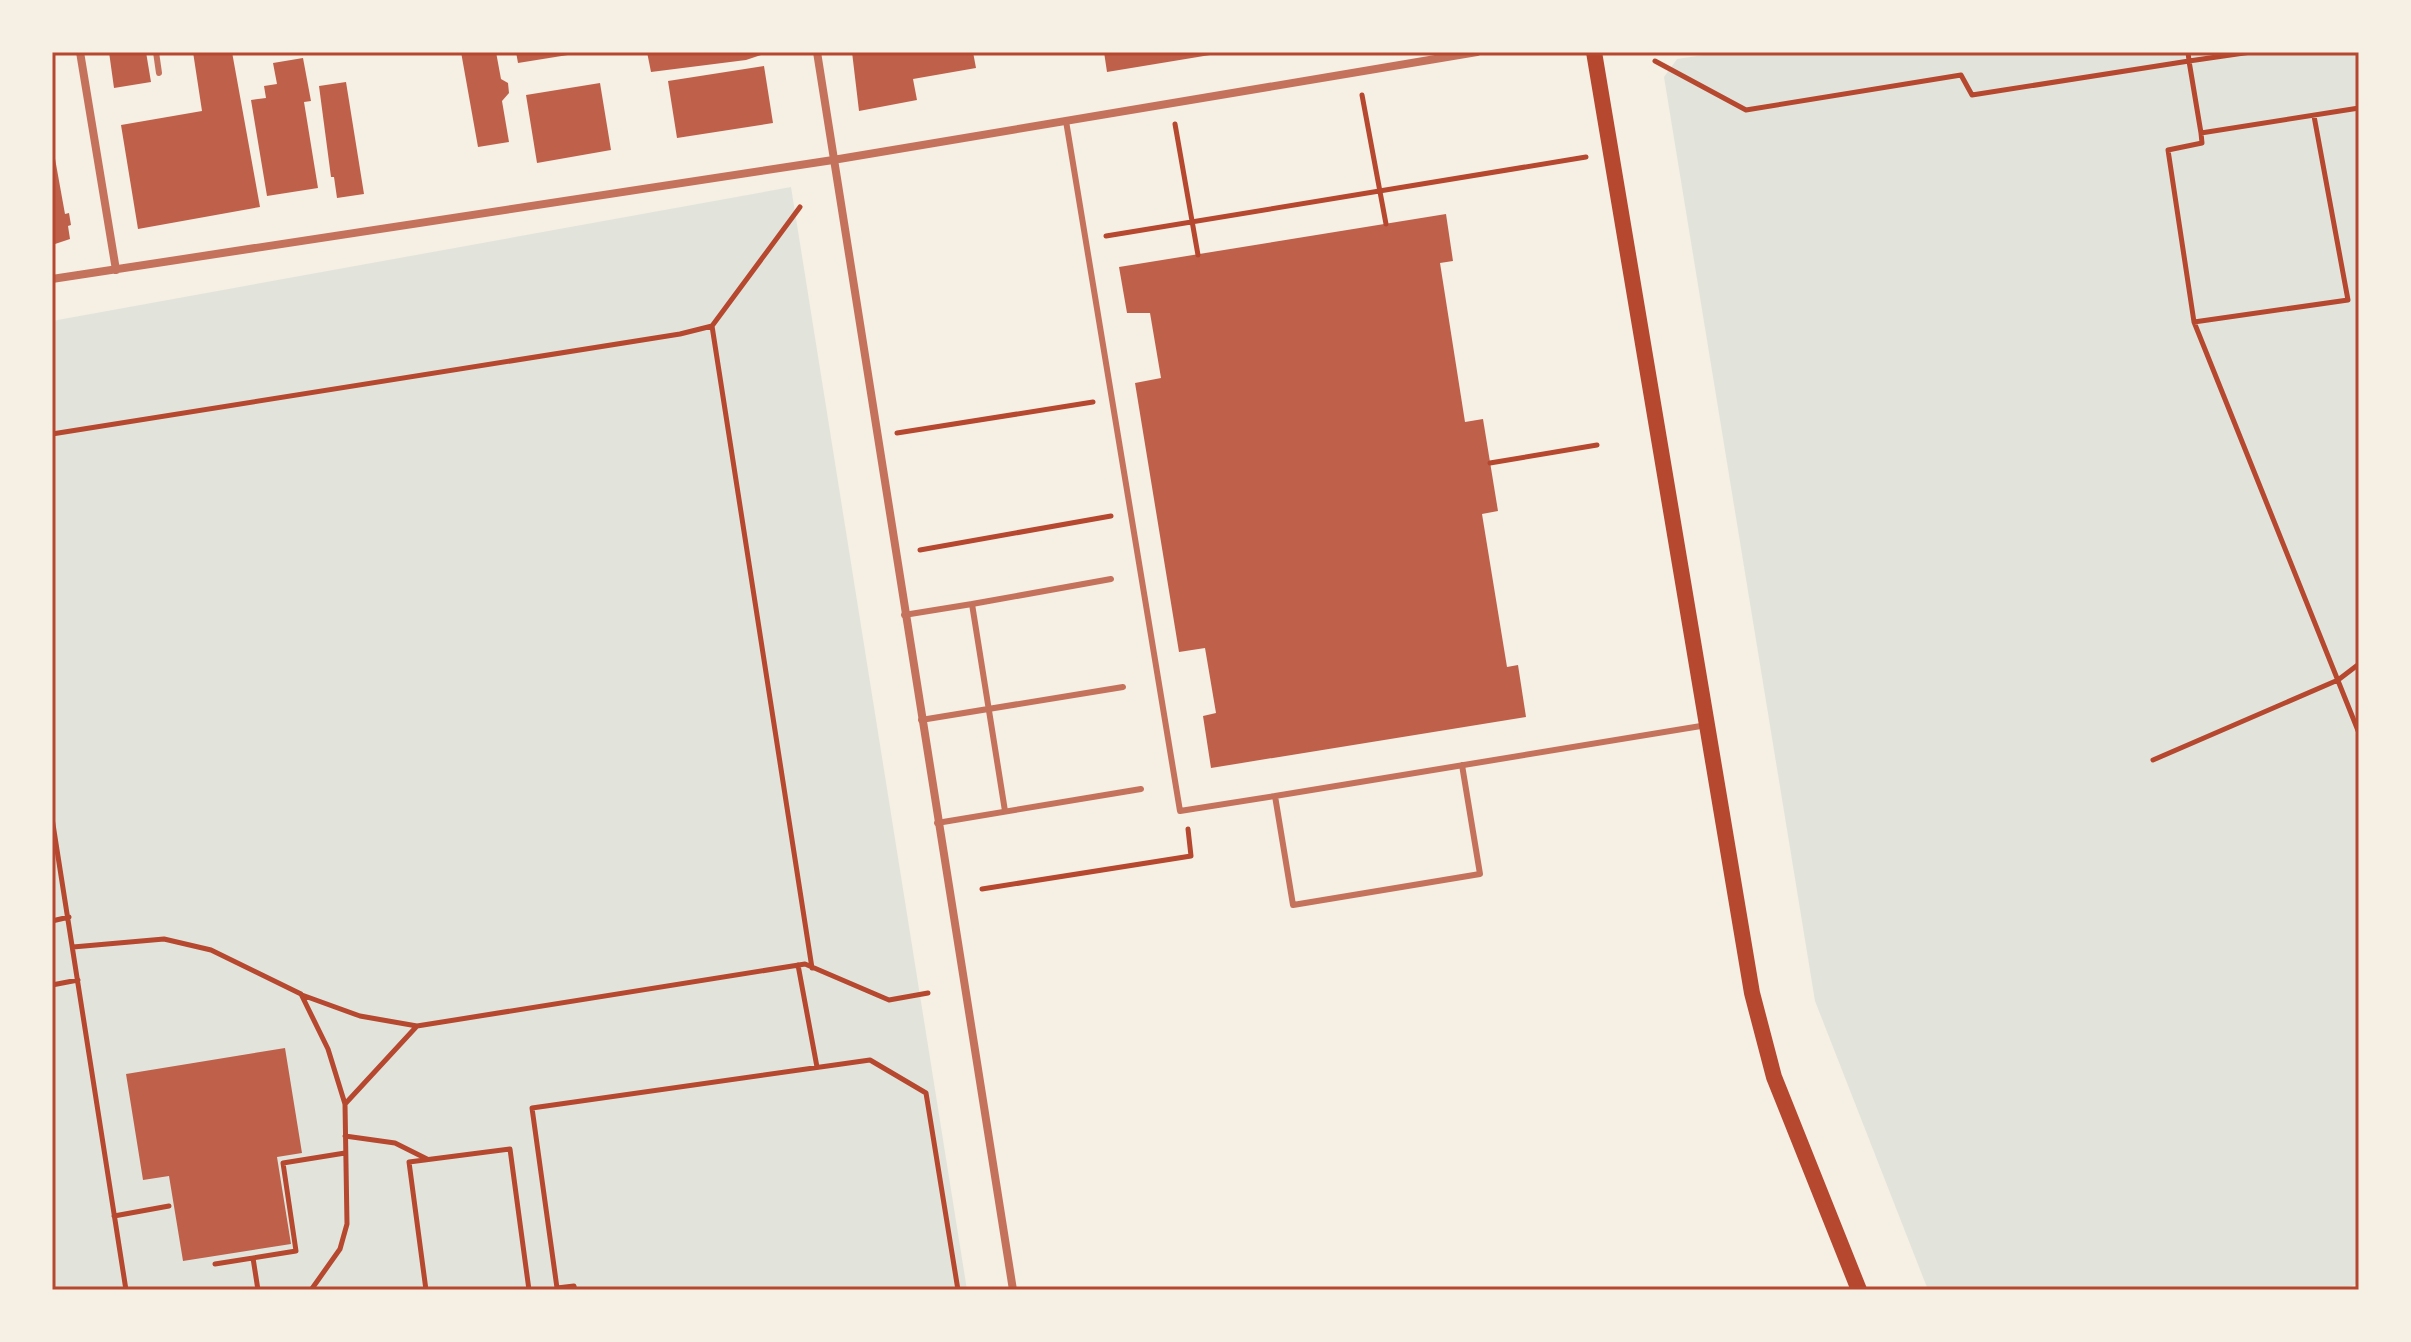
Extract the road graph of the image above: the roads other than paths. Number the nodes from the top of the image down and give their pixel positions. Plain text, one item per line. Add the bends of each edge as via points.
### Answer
1 (80, 52) edge
2 (156, 52) edge
3 (817, 52) edge
4 (1477, 52) edge
5 (1594, 52) edge
6 (159, 73) dead end
7 (1066, 121) junction
8 (833, 160) junction
9 (116, 270) junction
10 (52, 279) edge
11 (1111, 579) dead end
12 (972, 604) junction
13 (904, 615) junction
14 (1123, 687) dead end
15 (988, 709) junction
16 (921, 720) junction
17 (1707, 725) junction
18 (1462, 765) junction
19 (1141, 789) dead end
20 (1275, 796) junction
21 (1005, 811) junction
22 (937, 823) junction
23 (1013, 1290) edge
24 (1859, 1290) edge

1 - 9 street
2 - 6 lane
3 - 8 street
4 - 7 street
5 - 17 main road
7 - 8 street
7 - 20 lane via 1180,811
8 - 9 street
8 - 13 street
9 - 10 street
11 - 12 lane
12 - 13 lane
12 - 15 lane
13 - 16 street
14 - 15 lane
15 - 16 lane
15 - 21 lane
16 - 22 street
17 - 18 lane
17 - 24 main road via 1752,993 1774,1077
18 - 20 lane
18 - 20 lane via 1480,874 1293,905
19 - 21 lane
21 - 22 lane
22 - 23 street

